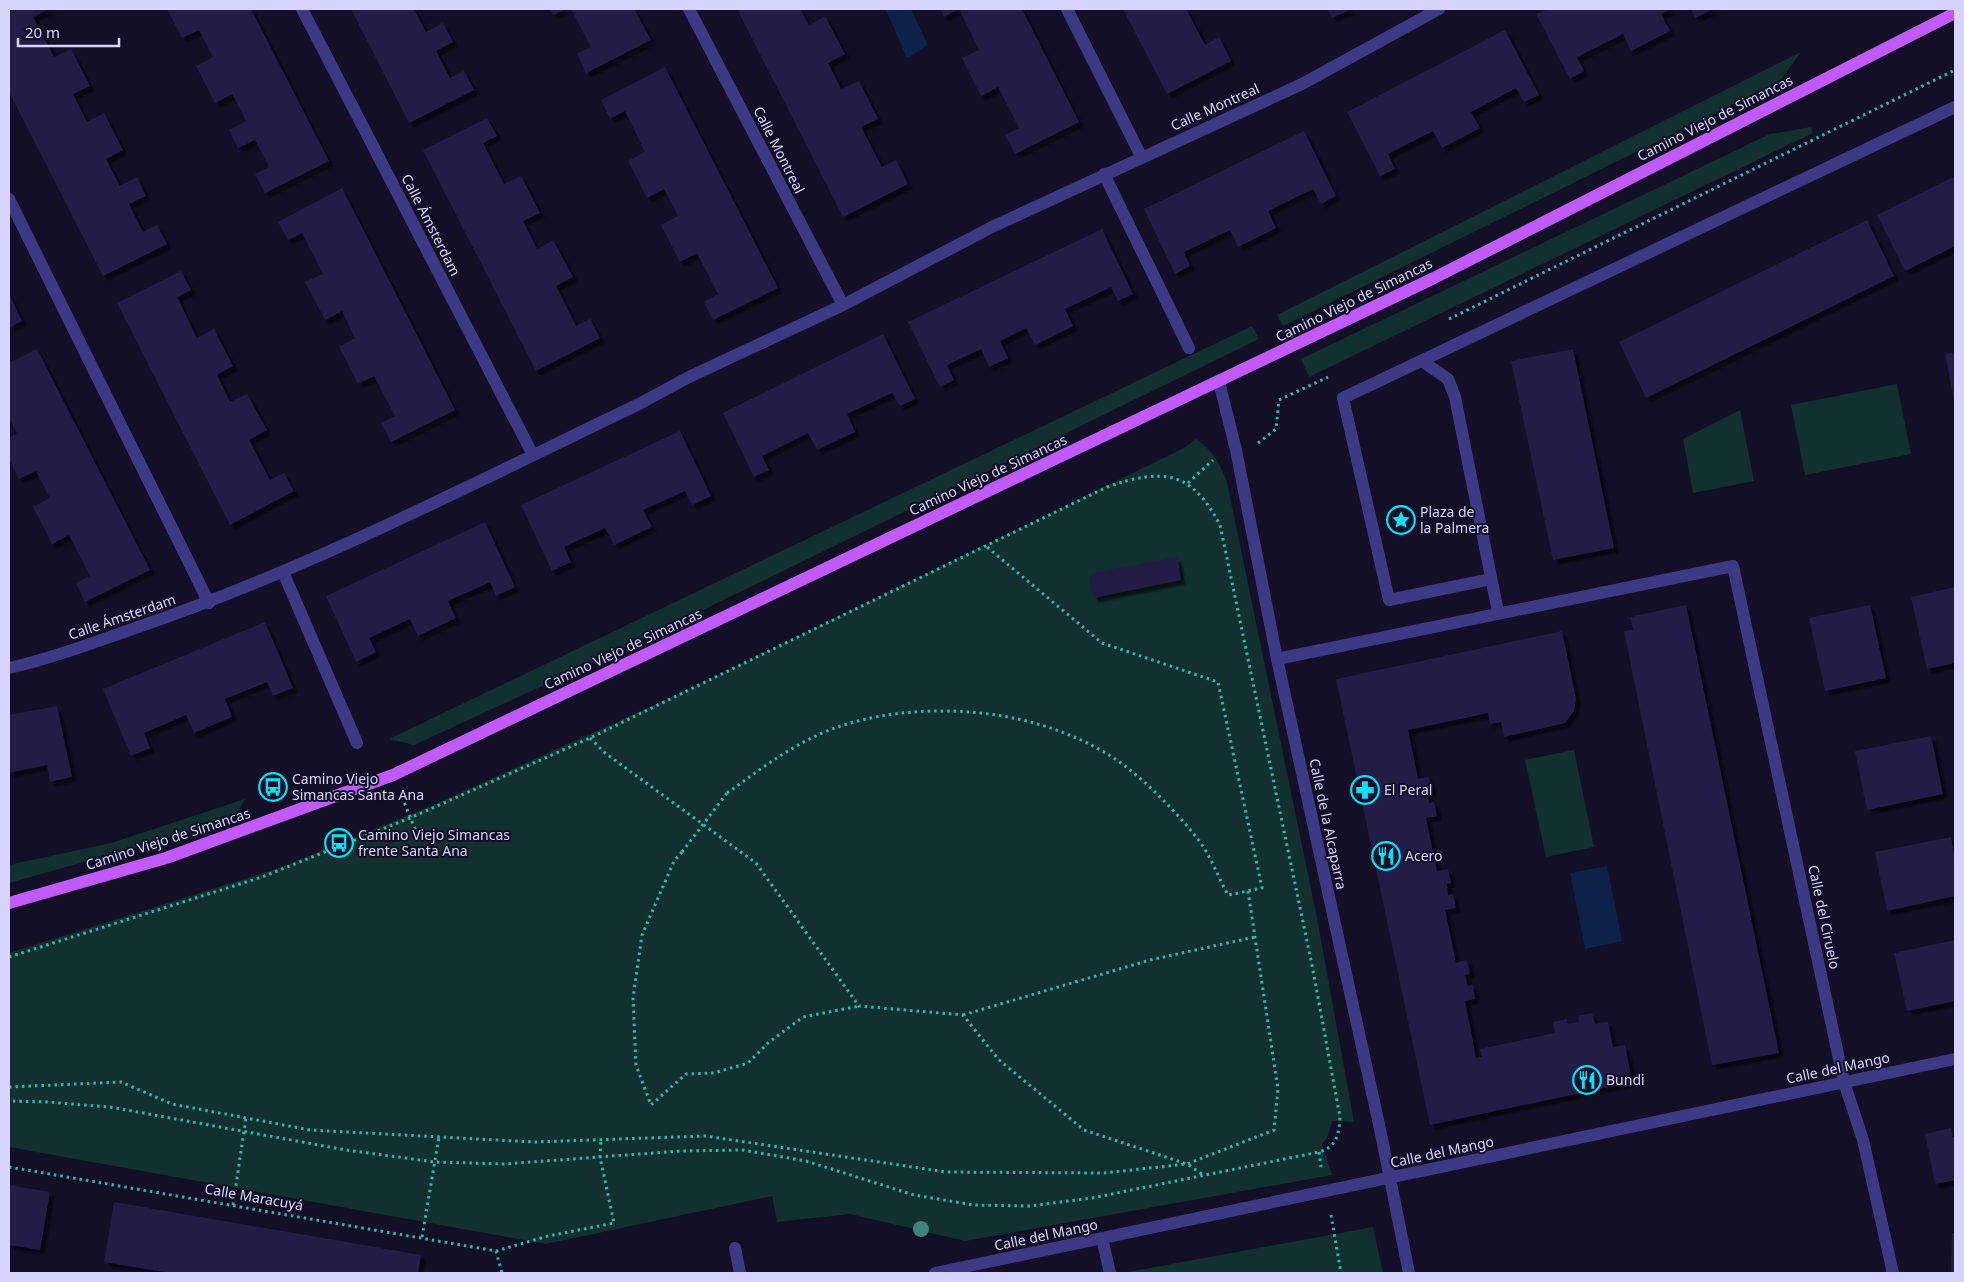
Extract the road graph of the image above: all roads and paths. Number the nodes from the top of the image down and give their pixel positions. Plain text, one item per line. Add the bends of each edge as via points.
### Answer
1 (302, 9) edge
2 (689, 9) edge
3 (1067, 9) edge
4 (1440, 9) edge
5 (1955, 13) edge
6 (1955, 107) edge
7 (1141, 156) junction
8 (1104, 174) junction
9 (9, 199) edge
10 (843, 305) junction
11 (1189, 348) dead end
12 (1422, 361) junction
13 (688, 377) joint
14 (1219, 382) junction
15 (533, 455) junction
16 (988, 547) junction
17 (283, 572) junction
18 (1492, 579) junction
19 (209, 603) junction
20 (1498, 612) junction
21 (1277, 659) junction
22 (10, 668) edge
23 (590, 738) junction
24 (357, 743) dead end
25 (402, 797) dead end
26 (410, 818) junction
27 (418, 836) dead end
28 (1248, 891) junction
29 (9, 903) edge
30 (1255, 937) junction
31 (9, 957) edge
32 (859, 1006) junction
33 (963, 1015) junction
34 (1955, 1059) edge
35 (1844, 1082) junction
36 (9, 1087) edge
37 (9, 1101) edge
38 (246, 1118) junction
39 (244, 1131) junction
40 (439, 1137) junction
41 (601, 1140) junction
42 (1319, 1152) junction
43 (600, 1157) junction
44 (435, 1162) junction
45 (1187, 1164) junction
46 (9, 1167) edge
47 (1323, 1175) dead end
48 (1206, 1176) junction
49 (1390, 1178) junction
50 (233, 1204) junction
51 (1329, 1206) dead end
52 (422, 1237) junction
53 (1102, 1238) junction
54 (735, 1248) dead end
55 (496, 1251) junction
56 (502, 1273) edge
57 (740, 1273) edge
58 (935, 1273) edge
59 (1110, 1273) edge
60 (1341, 1273) edge
61 (1409, 1273) edge
62 (1892, 1273) edge

1 - 15 street, Calle Ámsterdam
2 - 10 street, Calle Montreal
3 - 7 street
4 - 7 street, Calle Montreal via 1302,84
5 - 14 main road, Camino Viejo de Simancas via 1434,278
6 - 12 street
7 - 8 street, Calle Montreal
8 - 10 street, Calle Montreal via 992,227
8 - 11 street
9 - 19 street
10 - 13 street, Calle Montreal
12 - 18 street via 1448,379 1455,397
12 - 18 street via 1343,398 1389,600
13 - 15 street, Calle Ámsterdam
14 - 21 street, Calle de la Alcaparra via 1236,450
14 - 29 main road, Camino Viejo de Simancas via 393,775 166,858
15 - 17 street, Calle Ámsterdam
16 - 23 path
16 - 28 path via 1102,643 1218,682 1262,888
16 - 42 path via 1107,487 1137,477 1165,476 1188,483 1206,500 1220,525 1312,965 1340,1117 1336,1142
17 - 19 street, Calle Ámsterdam
17 - 24 street
18 - 20 street
19 - 22 street, Calle Ámsterdam via 44,660
20 - 21 street
20 - 35 street, Calle del Ciruelo via 1734,566
21 - 49 street, Calle de la Alcaparra
23 - 26 path
23 - 32 path via 756,863
25 - 26 path
26 - 27 path
26 - 31 path via 262,877
28 - 30 path
28 - 32 path, bridge via 1228,895 1198,840 1161,798 1124,766 1070,735 1011,718 942,709 900,712 846,724 789,749 727,794 674,861 642,935 633,998 636,1065 651,1105 686,1074 714,1073 748,1063 803,1016
30 - 33 path via 1150,960
30 - 45 path via 1278,1089 1274,1130
32 - 33 path
33 - 45 path via 998,1059 1084,1130
34 - 35 street, Calle del Mango
35 - 49 street, Calle del Mango
35 - 62 street, Calle del Ciruelo via 1863,1140
36 - 38 path via 121,1082 172,1104
37 - 39 path via 110,1107
38 - 39 path
38 - 40 path via 310,1130
39 - 44 path
39 - 50 path
40 - 41 path via 534,1142
40 - 44 path
41 - 43 path
41 - 45 path via 705,1136 946,1172 1104,1173
42 - 47 path
42 - 48 path
43 - 44 path via 505,1164
43 - 48 path via 744,1150 806,1161 914,1195 974,1206 1039,1205
43 - 55 path via 614,1223 548,1236
44 - 52 path
45 - 48 path
46 - 50 path, Calle Maracuyá
49 - 53 street, Calle del Mango
49 - 61 street, Calle de la Alcaparra
50 - 52 path, Calle Maracuyá
51 - 60 path
52 - 55 path, Calle Maracuyá
53 - 58 street, Calle del Mango
53 - 59 street
54 - 57 street
55 - 56 path

